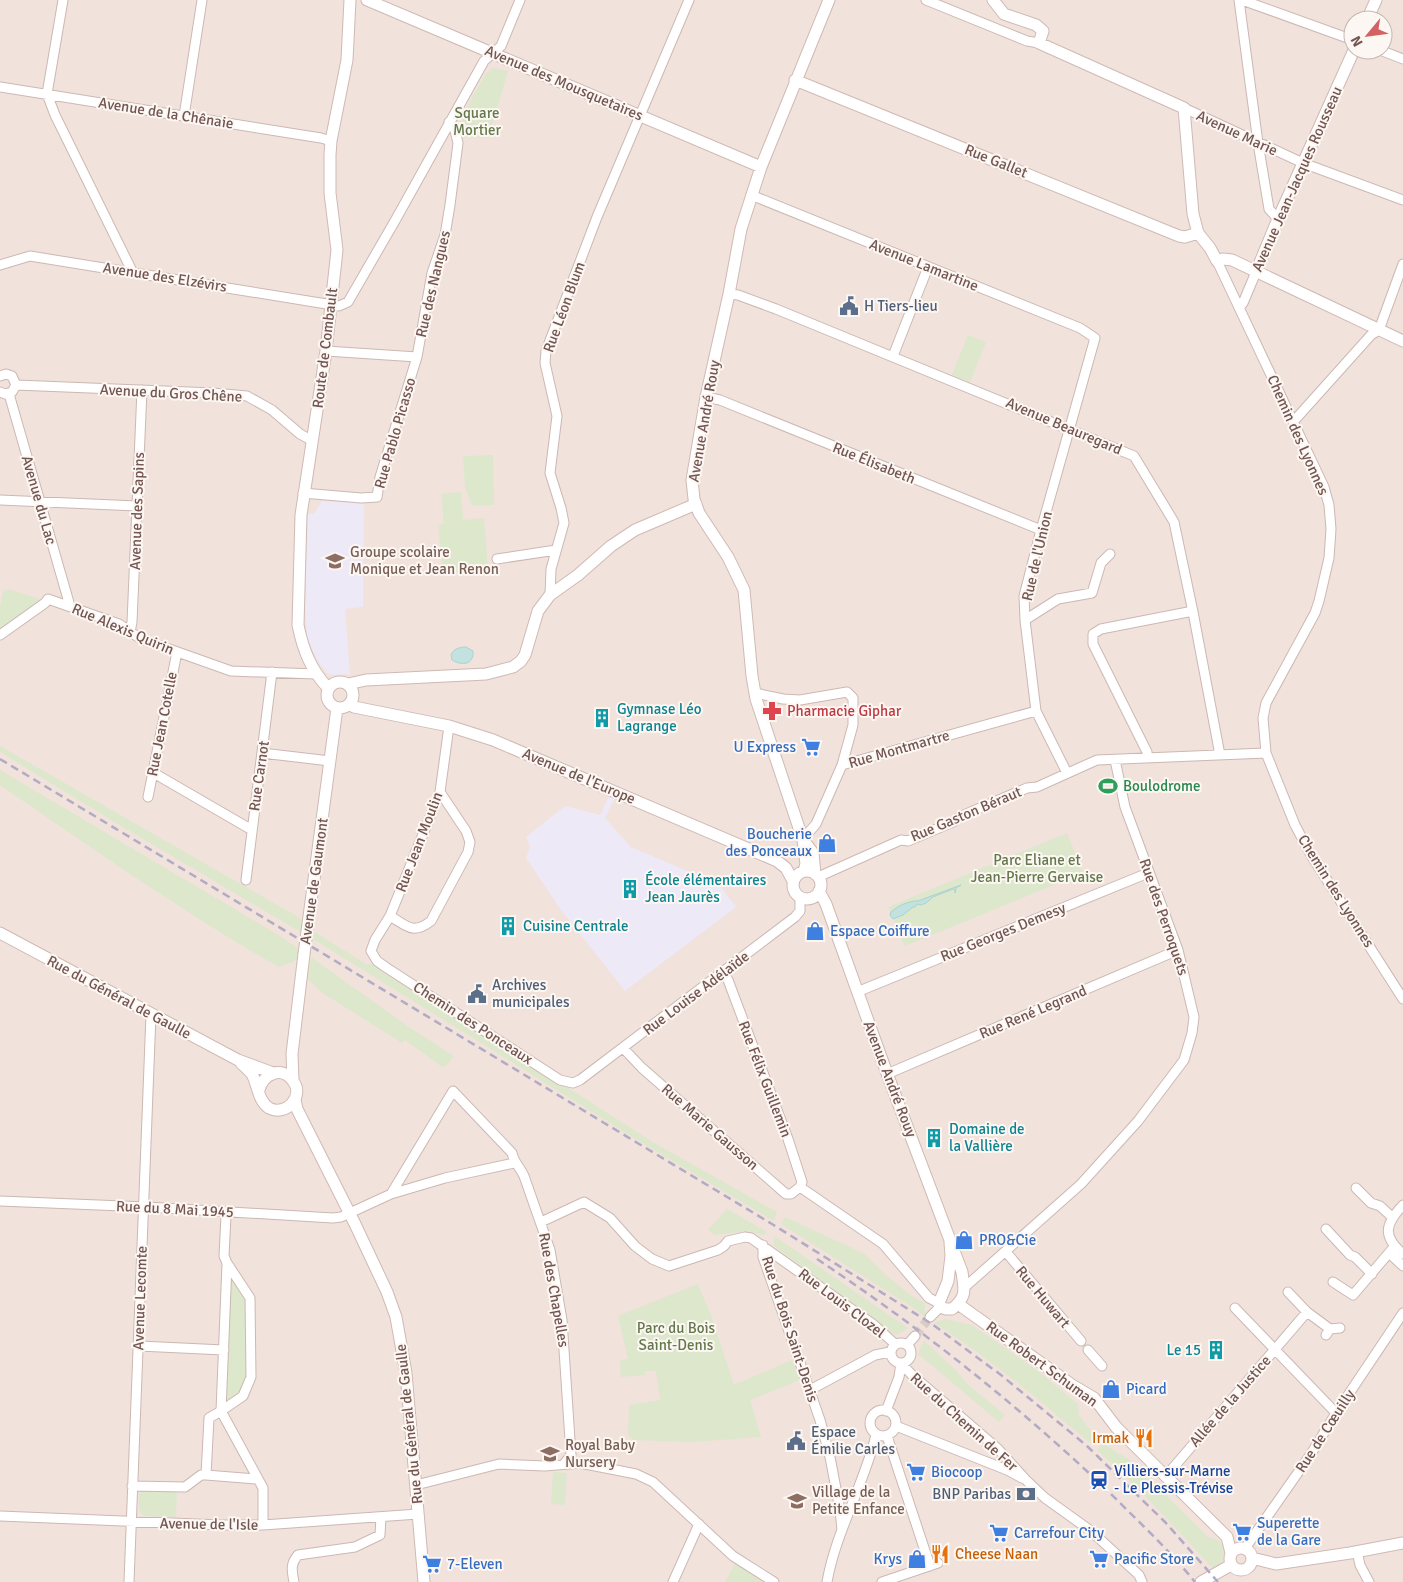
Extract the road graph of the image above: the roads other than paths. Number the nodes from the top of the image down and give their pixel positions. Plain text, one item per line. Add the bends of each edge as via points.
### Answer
1 (63, 0) edge
2 (202, 0) edge
3 (350, 0) edge
4 (367, 0) edge
5 (520, 0) edge
6 (690, 0) edge
7 (829, 0) edge
8 (926, 0) edge
9 (993, 0) edge
10 (1241, 0) edge
11 (1343, 36) edge
12 (1039, 43) junction
13 (492, 52) junction
14 (1349, 60) edge
15 (795, 80) junction
16 (0, 87) edge
17 (48, 94) junction
18 (1184, 108) junction
19 (640, 115) junction
20 (184, 116) junction
21 (449, 122) junction
22 (326, 139) junction
23 (1258, 143) junction
24 (1303, 163) junction
25 (761, 167) junction
26 (751, 195) junction
27 (1403, 200) edge
28 (1278, 219) junction
29 (1198, 233) junction
30 (1217, 261) junction
31 (1403, 264) edge
32 (0, 265) edge
33 (928, 267) junction
34 (132, 272) junction
35 (1256, 272) junction
36 (729, 294) junction
37 (332, 304) junction
38 (1238, 305) junction
39 (1379, 330) junction
40 (1095, 338) joint
41 (1403, 341) edge
42 (326, 351) junction
43 (417, 356) junction
44 (893, 356) junction
45 (0, 364) edge
46 (2, 375) edge
47 (16, 385) junction
48 (142, 390) junction
49 (4, 393) edge
50 (706, 397) junction
51 (1293, 422) junction
52 (1070, 429) junction
53 (311, 440) junction
54 (303, 493) junction
55 (0, 500) edge
56 (39, 501) junction
57 (696, 504) junction
58 (137, 506) junction
59 (1040, 530) junction
60 (556, 550) junction
61 (1110, 554) dead end
62 (497, 559) dead end
63 (550, 595) junction
64 (70, 606) junction
65 (1193, 612) junction
66 (1026, 620) junction
67 (130, 632) junction
68 (0, 635) edge
69 (177, 652) junction
70 (272, 672) junction
71 (316, 674) junction
72 (348, 684) junction
73 (328, 688) junction
74 (755, 693) junction
75 (350, 704) junction
76 (336, 708) junction
77 (1036, 711) junction
78 (449, 726) junction
79 (262, 753) junction
80 (1266, 753) junction
81 (1220, 755) junction
82 (1147, 758) junction
83 (1115, 760) junction
84 (330, 761) junction
85 (842, 765) junction
86 (152, 772) junction
87 (1067, 773) junction
88 (440, 792) junction
89 (148, 796) dead end
90 (252, 830) junction
91 (802, 839) junction
92 (1148, 873) junction
93 (812, 874) junction
94 (246, 880) dead end
95 (793, 881) junction
96 (820, 891) junction
97 (804, 899) junction
98 (390, 916) junction
99 (830, 916) junction
100 (0, 933) edge
101 (1178, 950) junction
102 (371, 952) joint
103 (722, 972) junction
104 (857, 992) junction
105 (1403, 999) edge
106 (151, 1014) junction
107 (623, 1048) junction
108 (292, 1054) junction
109 (238, 1060) junction
110 (276, 1073) junction
111 (887, 1074) junction
112 (293, 1080) junction
113 (580, 1080) joint
114 (259, 1090) junction
115 (295, 1100) junction
116 (279, 1110) junction
117 (311, 1134) junction
118 (514, 1163) junction
119 (800, 1187) junction
120 (1356, 1188) dead end
121 (391, 1194) junction
122 (0, 1201) edge
123 (1403, 1205) edge
124 (143, 1207) junction
125 (350, 1213) junction
126 (226, 1216) dead end
127 (1392, 1217) junction
128 (541, 1222) junction
129 (1326, 1229) dead end
130 (950, 1242) junction
131 (763, 1245) junction
132 (1391, 1250) junction
133 (1006, 1252) junction
134 (1403, 1254) edge
135 (227, 1263) junction
136 (1403, 1266) edge
137 (1372, 1274) junction
138 (948, 1281) junction
139 (1333, 1282) dead end
140 (964, 1285) junction
141 (1288, 1292) dead end
142 (958, 1304) junction
143 (939, 1305) junction
144 (1235, 1308) dead end
145 (1307, 1312) junction
146 (1403, 1313) edge
147 (930, 1317) tunnel mouth
148 (1340, 1328) dead end
149 (915, 1336) tunnel mouth
150 (1081, 1341) dead end
151 (907, 1345) junction
152 (138, 1346) junction
153 (893, 1348) junction
154 (224, 1350) junction
155 (1088, 1350) dead end
156 (1275, 1350) junction
157 (901, 1363) junction
158 (1102, 1366) dead end
159 (810, 1390) junction
160 (221, 1411) junction
161 (886, 1411) junction
162 (1336, 1413) junction
163 (896, 1426) junction
164 (876, 1435) junction
165 (887, 1436) junction
166 (571, 1455) junction
167 (580, 1463) junction
168 (564, 1464) junction
169 (206, 1475) junction
170 (1166, 1476) junction
171 (257, 1479) junction
172 (1026, 1480) junction
173 (416, 1485) junction
174 (132, 1486) junction
175 (418, 1514) junction
176 (0, 1516) edge
177 (381, 1517) junction
178 (132, 1522) junction
179 (699, 1524) junction
180 (263, 1525) junction
181 (842, 1530) junction
182 (1403, 1542) edge
183 (1357, 1551) junction
184 (1243, 1555) junction
185 (828, 1581) edge
186 (129, 1582) edge
187 (294, 1582) edge
188 (424, 1582) edge
189 (673, 1582) edge
190 (774, 1582) edge
191 (882, 1582) edge
192 (1142, 1582) edge
193 (1201, 1582) edge
194 (1369, 1582) edge

1 - 17 street
2 - 20 street
3 - 22 street, Route de Combault via 347,60
4 - 13 street, Avenue des Mousquetaires
5 - 13 street via 501,46
6 - 19 street, Rue Léon Blum
7 - 15 street, Avenue André Rouy
8 - 12 street
9 - 12 street via 1004,14 1036,25 1043,31
10 - 11 street
10 - 23 street
12 - 18 street
13 - 19 street, Avenue des Mousquetaires
13 - 21 street
14 - 24 street, Avenue Jean-Jacques Rousseau
15 - 25 street, Avenue André Rouy
15 - 29 street, Rue Gallet via 1179,236
16 - 17 street, Avenue de la Chênaie
17 - 20 street, Avenue de la Chênaie
17 - 34 street via 55,115
18 - 23 street, Avenue Marie
18 - 29 street, Chemin des Lyonnes via 1192,203
19 - 25 street, Avenue des Mousquetaires
19 - 60 street, Rue Léon Blum via 597,217 545,358 557,416 550,473 564,518
20 - 22 street, Avenue de la Chênaie
21 - 37 street via 348,302
21 - 43 street, Rue des Nangues via 454,127 458,143 450,205 445,234 432,273
22 - 37 street, Route de Combault via 337,250
23 - 24 street, Avenue Marie
23 - 28 street via 1269,209
24 - 27 street, Avenue Marie
24 - 28 street, Avenue Jean-Jacques Rousseau
25 - 26 street, Avenue André Rouy
26 - 33 street, Avenue Lamartine
26 - 36 street, Avenue André Rouy
28 - 35 street, Avenue Jean-Jacques Rousseau
29 - 30 street, Chemin des Lyonnes
30 - 35 street via 1229,259
30 - 38 street, Chemin des Lyonnes
31 - 39 street
32 - 34 street, Avenue des Elzévirs via 30,256
33 - 40 street, Avenue Lamartine via 1080,328
33 - 44 street
34 - 37 street, Avenue des Elzévirs
35 - 38 street, Avenue Jean-Jacques Rousseau via 1243,303
35 - 39 street
36 - 44 street, Avenue Beauregard via 776,309
36 - 50 street, Avenue André Rouy
37 - 42 street, Route de Combault
38 - 51 street, Chemin des Lyonnes
39 - 41 street
39 - 51 street
40 - 52 street, Rue de l'Union
42 - 43 street, Rue des Nangues
42 - 53 street, Route de Combault
43 - 54 street, Rue Pablo Picasso via 380,476 377,497
44 - 52 street, Avenue Beauregard
45 - 46 street
46 - 47 street via 12,376
47 - 48 street, Avenue du Gros Chêne
47 - 49 street via 14,390
48 - 53 street, Avenue du Gros Chêne via 247,396 272,410
48 - 58 street, Avenue des Sapins
49 - 56 street, Avenue du Lac
50 - 57 street, Avenue André Rouy via 693,475
50 - 59 street, Rue Élisabeth
51 - 80 street, Chemin des Lyonnes via 1324,486 1331,529 1329,558 1315,613 1266,703 1262,718
52 - 59 street, Rue de l'Union
52 - 65 street, Avenue Beauregard via 1134,456 1174,522
53 - 54 street, Route de Combault
54 - 71 street, Route de Combault via 298,625 305,654
55 - 56 street
56 - 58 street
56 - 64 street, Avenue du Lac
57 - 63 street via 635,530
57 - 74 street, Avenue André Rouy via 728,556 744,590
58 - 67 street, Avenue des Sapins
59 - 66 street, Rue de l'Union via 1024,596
60 - 62 street
60 - 63 street, Rue Léon Blum
61 - 66 street via 1101,563 1092,593 1058,599
63 - 72 street via 538,611 525,655 513,667 486,674 366,680
64 - 67 street, Rue Alexis Quirin via 119,624
64 - 68 street, Rue Alexis Quirin via 48,599
65 - 81 street, Avenue Beauregard
65 - 82 street via 1101,629 1094,634 1093,644 1147,752
66 - 77 street, Rue de l'Union
67 - 69 street, Rue Alexis Quirin
69 - 70 street, Rue Alexis Quirin via 231,670
69 - 86 street, Rue Jean Cotelle
70 - 71 street, Rue Alexis Quirin
70 - 79 street, Rue Carnot
71 - 73 street, Route de Combault
72 - 73 street via 337,681
72 - 75 street via 354,696
73 - 76 street via 328,700
74 - 85 street via 800,700 847,692 853,698 853,725
74 - 91 street, Avenue André Rouy
75 - 76 street
75 - 78 street, Avenue de l'Europe
76 - 84 street, Avenue de Gaumont
77 - 85 street, Rue Montmartre
77 - 87 street, Rue de l'Union
78 - 88 street, Rue Jean Moulin
78 - 95 street, Avenue de l'Europe via 493,740 777,861 786,868
79 - 84 street
79 - 90 street, Rue Carnot
80 - 81 street
80 - 105 street, Chemin des Lyonnes via 1295,826 1311,855
81 - 82 street
82 - 83 street
83 - 87 street, Rue Gaston Béraut via 1097,760
83 - 92 street, Rue des Perroquets via 1125,807
84 - 108 street, Avenue de Gaumont, bridge
85 - 91 street, Rue Montmartre via 816,824
86 - 89 street, Rue Jean Cotelle
86 - 90 street
87 - 93 street, Rue Gaston Béraut via 908,840
88 - 98 street, Rue Jean Moulin
88 - 98 street via 466,832 470,842 468,852 431,921 422,928 411,928
90 - 94 street, Rue Carnot
91 - 93 street, Avenue André Rouy via 813,853
92 - 101 street, Rue des Perroquets
92 - 104 street, Rue Georges Demesy
93 - 95 street via 797,874
93 - 96 street via 821,884
95 - 97 street via 793,890
96 - 97 street via 813,898
96 - 99 street, Avenue André Rouy
97 - 99 street
97 - 103 street, Rue Louise Adélaïde via 798,914
98 - 102 street, Rue Jean Moulin
99 - 104 street, Avenue André Rouy
100 - 106 street, Rue du Général de Gaulle
101 - 111 street, Rue René Legrand
101 - 133 street, Rue des Perroquets via 1194,1017 1184,1060 1138,1121 1081,1184
102 - 113 street, Chemin des Ponceaux via 387,968 560,1080 573,1084
103 - 107 street, Rue Louise Adélaïde
103 - 119 street, Rue Félix Guillemin via 728,980 788,1139 802,1182
104 - 111 street, Avenue André Rouy
106 - 109 street, Rue du Général de Gaulle
106 - 124 street, Avenue Lecomte
107 - 113 street, Rue Louise Adélaïde
107 - 119 street, Rue Marie Gausson via 786,1194 790,1195
108 - 110 street
108 - 112 street, Avenue de Gaumont
109 - 110 street, Rue du Général de Gaulle
109 - 114 street, Rue du Général de Gaulle via 250,1072
110 - 112 street
110 - 114 street via 263,1080
111 - 130 street, Avenue André Rouy
112 - 115 street via 297,1089
114 - 116 street via 267,1106
115 - 116 street
115 - 117 street, Rue du Général de Gaulle
116 - 117 street, Rue du Général de Gaulle
117 - 125 street, Rue du Général de Gaulle
118 - 121 street
118 - 121 street, Rue des Chapelles via 512,1153 453,1091
118 - 128 street, Rue des Chapelles via 522,1170
119 - 143 street via 883,1244 929,1298
120 - 127 street
121 - 125 street
122 - 124 street, Rue du 8 Mai 1945
123 - 127 street
124 - 125 street, Rue du 8 Mai 1945 via 333,1218
124 - 152 street, Avenue Lecomte
125 - 173 street, Rue du Général de Gaulle via 396,1317 406,1373
126 - 135 street via 224,1256
127 - 132 street via 1388,1233
128 - 131 street, Rue Louis Clozel via 584,1202 610,1218 635,1246 652,1259 669,1266 718,1250 728,1241 745,1237
128 - 166 street, Rue des Chapelles via 550,1250 562,1320
129 - 137 street
130 - 138 street, Avenue André Rouy
130 - 140 street, Avenue André Rouy
131 - 153 street, Rue Louis Clozel via 874,1325
131 - 159 street, Rue du Bois Saint-Denis via 763,1257
132 - 134 street
132 - 136 street
132 - 137 street
133 - 140 street, Rue des Perroquets
133 - 150 street, Rue Huwart
135 - 154 street
135 - 160 street via 250,1298 251,1377 243,1396
137 - 139 street via 1353,1295
138 - 140 street via 956,1278
138 - 143 street, Avenue André Rouy
140 - 142 street via 964,1296
141 - 145 street
142 - 143 street via 949,1309
142 - 170 street, Rue Robert Schuman via 1094,1398 1116,1427
143 - 147 street
144 - 156 street
145 - 148 street via 1328,1332
145 - 156 street, Allée de la Justice
146 - 162 street, Rue de Cœuilly
149 - 151 street
151 - 153 street via 902,1343
151 - 157 street via 911,1356
152 - 154 street
152 - 174 street, Avenue Lecomte
153 - 157 street via 893,1360
153 - 159 street
154 - 160 street
155 - 158 street
156 - 162 street
156 - 170 street, Allée de la Justice
157 - 161 street
157 - 172 street, Rue du Chemin de Fer via 998,1449
159 - 181 street, Rue du Bois Saint-Denis via 830,1457
160 - 169 street via 208,1418
160 - 171 street
161 - 163 street via 893,1415
161 - 164 street via 878,1411 871,1416 870,1429
162 - 184 street, Rue de Cœuilly
163 - 165 street
163 - 172 street
164 - 165 street
164 - 181 street
165 - 191 street via 934,1564
166 - 167 street
166 - 168 street
167 - 168 street
167 - 179 street via 636,1474 653,1482
168 - 173 street via 499,1464
169 - 171 street
169 - 174 street via 185,1486
170 - 184 street, Rue Robert Schuman
171 - 180 street via 263,1488
172 - 192 street via 1061,1511 1091,1531 1140,1575
173 - 175 street, Rue du Général de Gaulle
174 - 178 street, Avenue Lecomte
175 - 177 street, Avenue de l'Isle
175 - 188 street, Rue du Général de Gaulle
176 - 178 street, Avenue de l'Isle
177 - 180 street, Avenue de l'Isle
177 - 187 street via 380,1535 355,1547 298,1556 292,1566
178 - 180 street, Avenue de l'Isle
178 - 186 street, Avenue Lecomte
179 - 189 street
179 - 190 street via 733,1556
181 - 185 street
182 - 183 street
183 - 184 street via 1276,1564
183 - 194 street
184 - 193 street, Rue Robert Schuman

